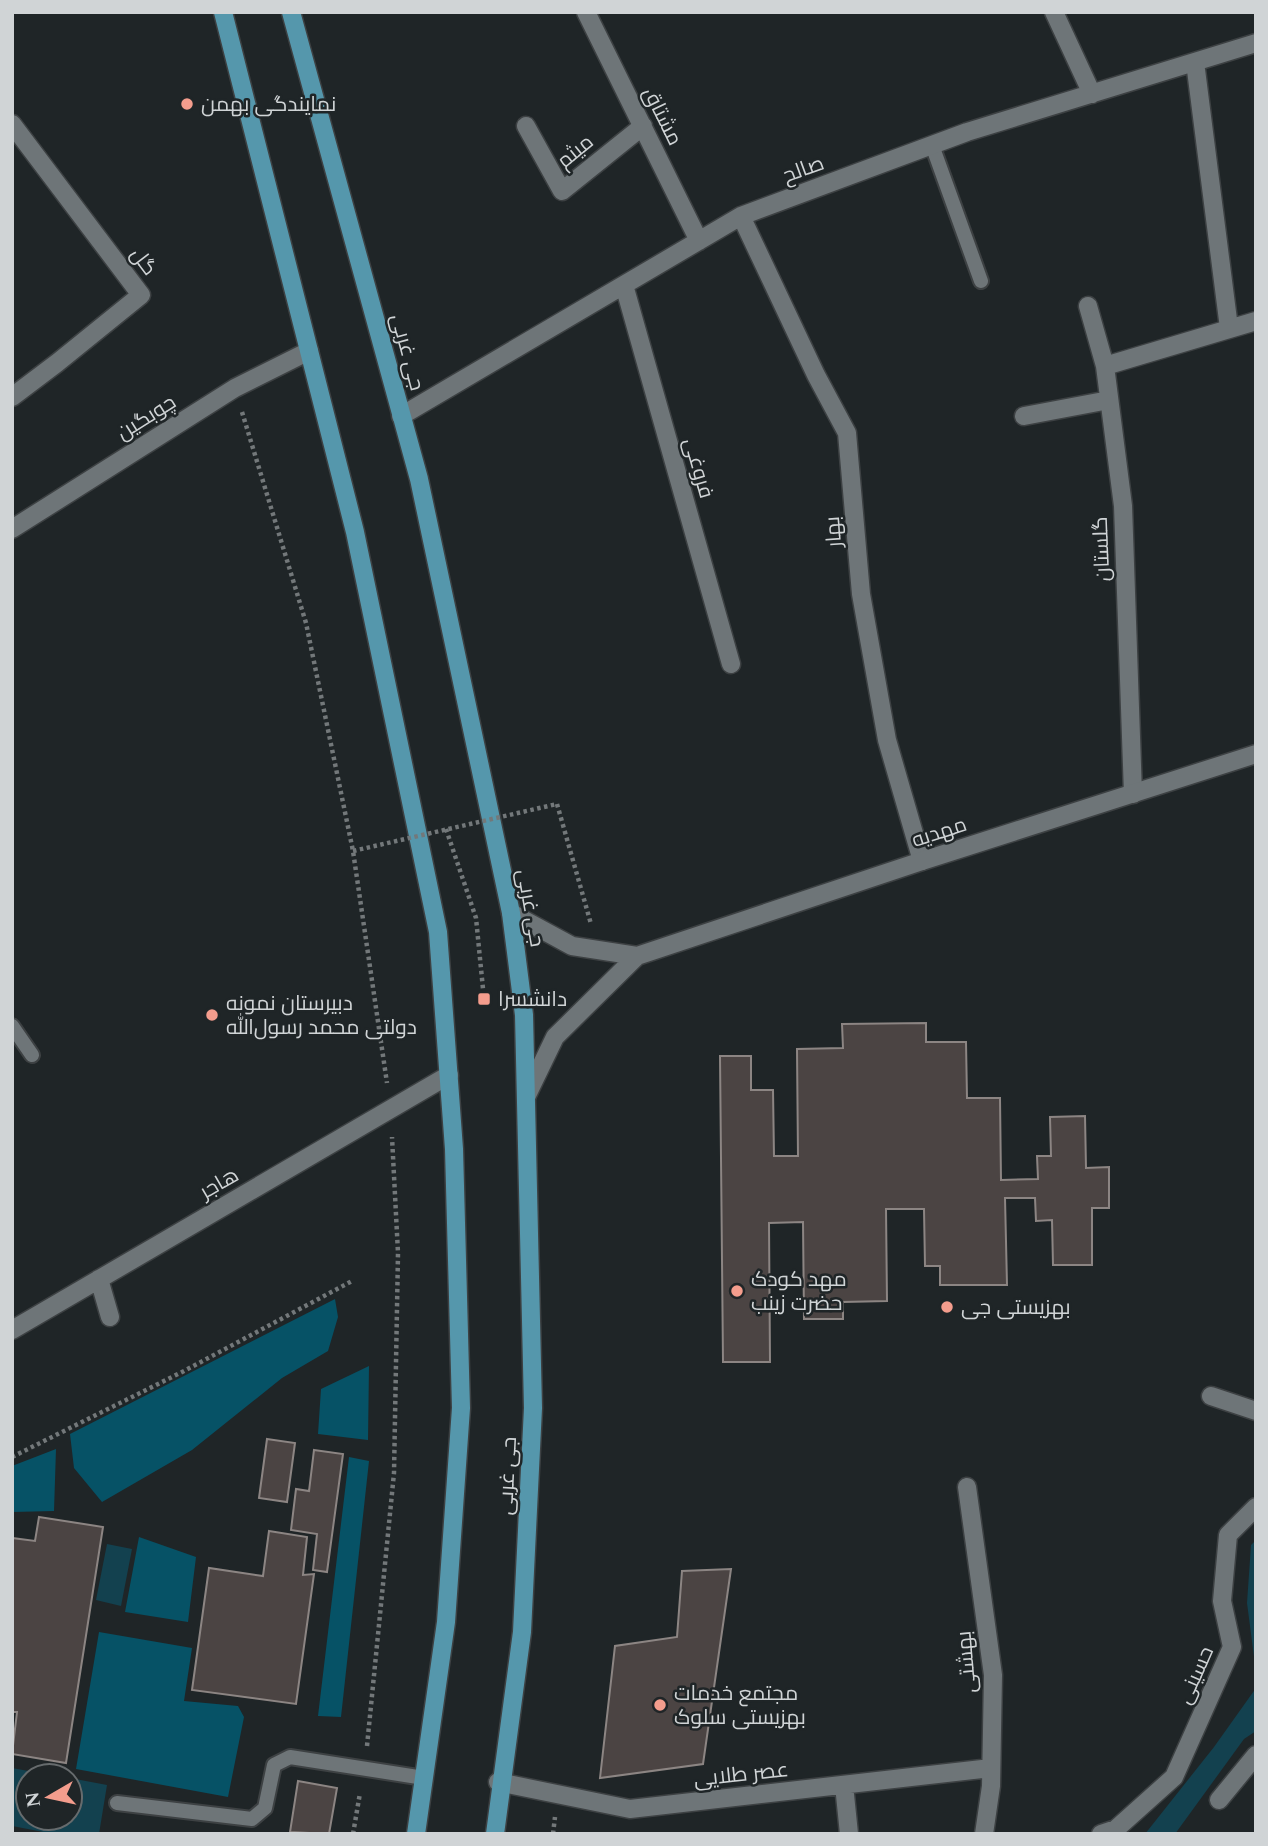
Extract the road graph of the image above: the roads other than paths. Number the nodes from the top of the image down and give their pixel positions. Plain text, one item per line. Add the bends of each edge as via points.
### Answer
1 (223, 12) edge
2 (291, 12) edge
3 (586, 12) edge
4 (1054, 12) edge
5 (1256, 43) edge
6 (1195, 62) junction
7 (1091, 93) junction
8 (12, 124) edge
9 (526, 125) dead end
10 (643, 126) junction
11 (932, 145) junction
12 (741, 216) junction
13 (699, 241) junction
14 (981, 281) dead end
15 (624, 285) junction
16 (1088, 306) dead end
17 (1256, 321) edge
18 (1228, 328) junction
19 (309, 351) junction
20 (1105, 366) junction
21 (12, 397) edge
22 (1110, 400) junction
23 (401, 416) junction
24 (1024, 416) dead end
25 (12, 529) edge
26 (731, 664) dead end
27 (1256, 754) edge
28 (1133, 794) junction
29 (922, 861) junction
30 (511, 913) junction
31 (637, 956) junction
32 (12, 1026) edge
33 (32, 1055) dead end
34 (449, 1075) junction
35 (527, 1095) junction
36 (99, 1279) junction
37 (110, 1317) dead end
38 (12, 1330) edge
39 (1211, 1396) dead end
40 (1256, 1411) edge
41 (967, 1488) dead end
42 (1256, 1507) edge
43 (1256, 1755) edge
44 (991, 1769) junction
45 (424, 1778) junction
46 (500, 1782) junction
47 (844, 1786) junction
48 (1219, 1800) dead end
49 (117, 1803) dead end
50 (416, 1834) edge
51 (495, 1834) edge
52 (849, 1834) edge
53 (984, 1834) edge
54 (1101, 1834) edge

1 - 19 main road
2 - 23 main road, جی غربی
3 - 10 street, مشتاق
4 - 7 street
5 - 6 street, صالح
6 - 7 street, صالح
6 - 18 street
7 - 11 street, صالح
8 - 21 street, گل via 141,295
9 - 10 street, میثم via 562,191
10 - 13 street, مشتاق
11 - 12 street, صالح
11 - 14 lane
12 - 13 street, صالح
12 - 29 street, بهار via 847,433 861,594 887,740
13 - 15 street, صالح
15 - 23 street, صالح
15 - 26 street, فروغی
16 - 20 street, گلستان
17 - 18 street
18 - 20 street
19 - 25 street, چوبگین via 235,388
19 - 34 main road via 355,532 438,932
20 - 22 street, گلستان
22 - 24 street
22 - 28 street, گلستان via 1123,506
23 - 30 main road, جی غربی via 419,479
27 - 28 street, مهدیه
28 - 29 street, مهدیه
29 - 31 street, مهدیه
30 - 31 street via 572,946
30 - 35 main road, جی غربی via 524,1014
31 - 35 street via 555,1037
32 - 33 lane
34 - 36 street, هاجر
34 - 45 main road via 461,1408 446,1622
35 - 46 main road, جی غربی via 533,1408 522,1632
36 - 37 street
36 - 38 street, هاجر
39 - 40 street
41 - 44 street, بهشتی via 993,1675
42 - 54 street, حسینی via 1228,1535 1222,1601 1233,1647 1174,1777 1116,1829
43 - 48 street
44 - 47 street, عصر طلایی
44 - 53 street, بهشتی
45 - 49 lane via 290,1758 274,1765 265,1808 252,1819
45 - 50 main road
46 - 47 street, عصر طلایی via 630,1809
46 - 51 main road, جی غربی
47 - 52 street

